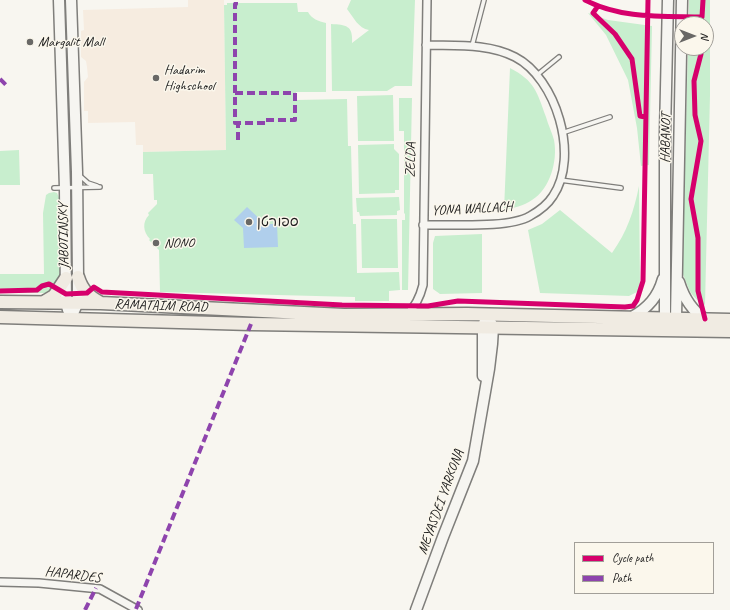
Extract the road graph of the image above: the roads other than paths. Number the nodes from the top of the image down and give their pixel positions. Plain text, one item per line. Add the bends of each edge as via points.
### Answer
1 (59, 0) edge
2 (71, 0) edge
3 (427, 0) edge
4 (484, 0) edge
5 (668, 0) edge
6 (682, 0) edge
7 (426, 46) junction
8 (472, 46) junction
9 (559, 57) dead end
10 (537, 75) junction
11 (610, 117) dead end
12 (562, 133) junction
13 (77, 172) junction
14 (560, 180) junction
15 (54, 188) dead end
16 (65, 188) junction
17 (77, 188) junction
18 (621, 188) dead end
19 (423, 225) junction
20 (666, 268) junction
21 (677, 276) junction
22 (66, 278) junction
23 (78, 278) junction
24 (0, 302) edge
25 (44, 302) junction
26 (72, 302) junction
27 (101, 303) junction
28 (487, 314) junction
29 (407, 315) junction
30 (632, 316) junction
31 (0, 317) edge
32 (71, 318) junction
33 (671, 318) junction
34 (705, 319) junction
35 (730, 320) edge
36 (488, 327) junction
37 (671, 330) junction
38 (730, 331) edge
39 (0, 582) edge
40 (138, 610) edge
41 (416, 610) edge

1 - 16 street, JABOTINSKY
2 - 13 street, JABOTINSKY
3 - 7 street, ZELDA
4 - 8 lane
5 - 20 street, HABANOT via 665,133
6 - 21 street, HABANOT
7 - 8 street, YONA WALLACH
7 - 19 street, ZELDA
8 - 10 street, YONA WALLACH via 496,50 515,57
9 - 10 lane
10 - 12 street, YONA WALLACH via 549,93
11 - 12 lane
12 - 14 street, YONA WALLACH via 564,160
13 - 17 street, JABOTINSKY
13 - 17 lane via 88,183 100,187
14 - 18 lane
14 - 19 street, YONA WALLACH via 553,196 542,208 514,222
15 - 16 lane
16 - 17 lane
16 - 22 street, JABOTINSKY
17 - 23 street, JABOTINSKY
19 - 29 street, ZELDA via 423,285 419,300
20 - 30 street, HABANOT via 658,294 641,312
20 - 33 street, HABANOT
21 - 33 street, HABANOT
21 - 34 street, HABANOT via 689,304
22 - 25 main road via 54,296
22 - 26 street, JABOTINSKY
23 - 26 street, JABOTINSKY
23 - 27 main road via 87,293
24 - 25 main road, RAMATAIM ROAD
25 - 26 main road, RAMATAIM ROAD
26 - 27 main road, RAMATAIM ROAD
26 - 32 street, JABOTINSKY
27 - 29 main road, RAMATAIM ROAD via 344,315
28 - 29 main road, RAMATAIM ROAD
28 - 30 main road, RAMATAIM ROAD
28 - 36 street, MEYASDEI YARKONA
30 - 33 main road, RAMATAIM ROAD
31 - 32 main road, RAMATAIM ROAD
32 - 36 main road, RAMATAIM ROAD via 251,324
33 - 34 main road, RAMATAIM ROAD
33 - 37 street, HABANOT
34 - 35 main road, RAMATAIM ROAD
36 - 37 main road, RAMATAIM ROAD
36 - 41 street, MEYASDEI YARKONA via 483,402 473,461
37 - 38 main road, RAMATAIM ROAD
39 - 40 street, HAPARDES via 100,589

